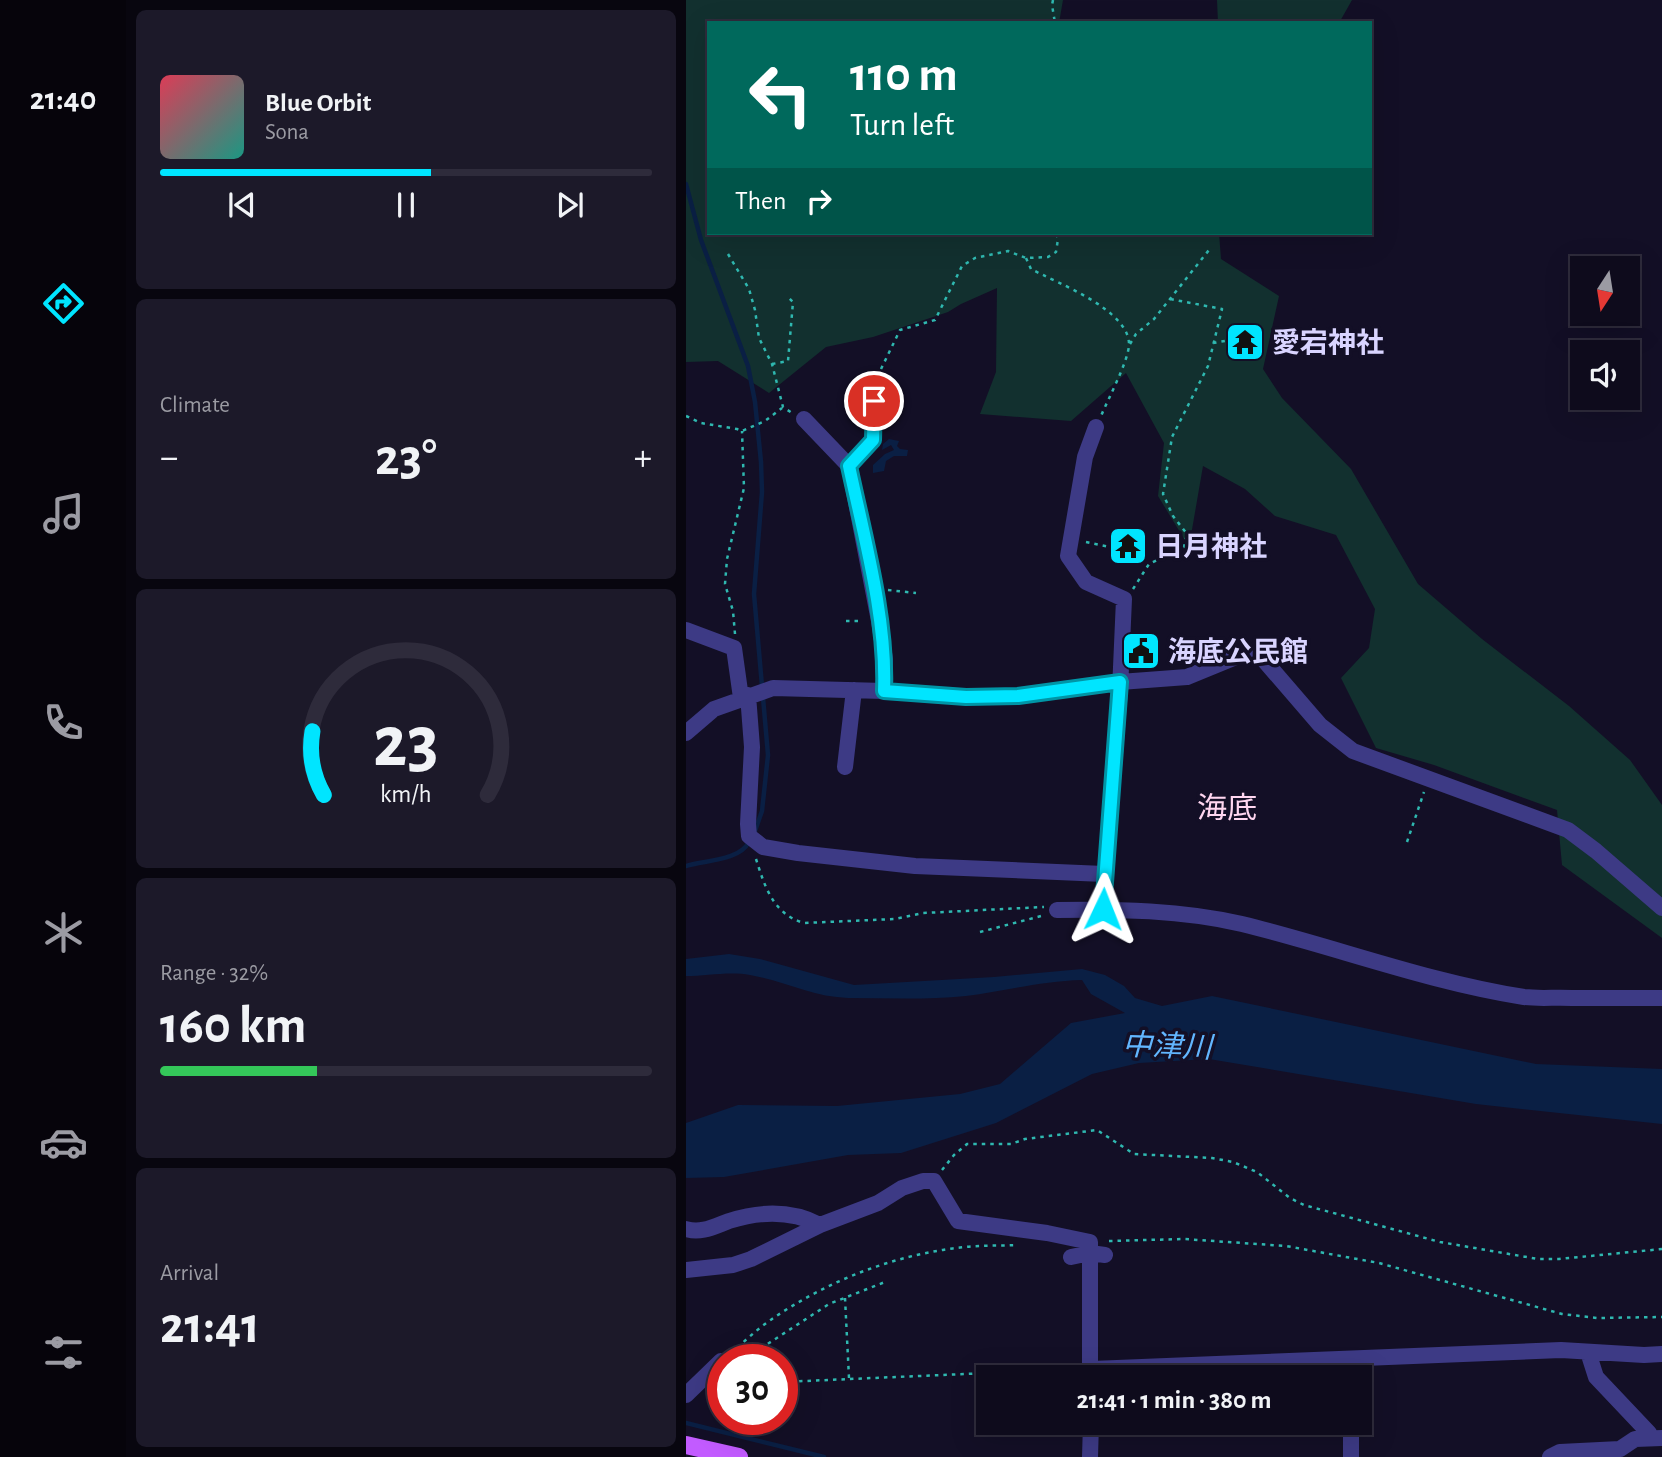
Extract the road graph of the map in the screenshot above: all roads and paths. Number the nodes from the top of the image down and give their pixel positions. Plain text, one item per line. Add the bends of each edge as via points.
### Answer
1 (1053, 0) edge
2 (1055, 21) edge
3 (1057, 235) edge
4 (1209, 250) dead end
5 (728, 254) dead end
6 (1026, 258) junction
7 (788, 297) dead end
8 (1170, 299) junction
9 (1231, 340) dead end
10 (1213, 343) junction
11 (1129, 345) junction
12 (772, 363) junction
13 (874, 382) joint
14 (783, 407) junction
15 (686, 416) edge
16 (804, 419) joint
17 (1096, 427) joint
18 (742, 432) junction
19 (849, 466) junction
20 (1072, 540) junction
21 (1110, 547) dead end
22 (873, 588) junction
23 (916, 593) dead end
24 (1121, 598) junction
25 (846, 621) dead end
26 (879, 621) junction
27 (686, 630) edge
28 (734, 648) junction
29 (1120, 682) junction
30 (854, 690) junction
31 (884, 691) junction
32 (745, 697) junction
33 (686, 733) edge
34 (850, 761) dead end
35 (1428, 779) junction
36 (1408, 842) dead end
37 (758, 844) junction
38 (1104, 874) junction
39 (1662, 908) edge
40 (1103, 909) junction
41 (1057, 910) junction
42 (980, 932) dead end
43 (1662, 998) edge
44 (934, 1181) junction
45 (820, 1225) junction
46 (686, 1229) edge
47 (1022, 1245) dead end
48 (1662, 1249) edge
49 (1095, 1250) junction
50 (1071, 1256) dead end
51 (686, 1269) edge
52 (885, 1282) dead end
53 (845, 1298) junction
54 (1662, 1317) edge
55 (741, 1344) edge
56 (768, 1344) edge
57 (1588, 1352) junction
58 (1662, 1354) edge
59 (1352, 1359) junction
60 (1090, 1365) edge
61 (1241, 1365) edge
62 (1352, 1365) edge
63 (707, 1375) edge
64 (976, 1375) edge
65 (849, 1378) junction
66 (798, 1381) edge
67 (686, 1395) edge
68 (1091, 1435) edge
69 (1351, 1435) edge
70 (1656, 1438) edge
71 (686, 1445) edge
72 (739, 1457) edge
73 (1090, 1457) edge
74 (1350, 1457) edge
75 (1550, 1457) edge

1 - 2 path
3 - 6 path via 1056,252
4 - 8 path
5 - 12 path via 749,289 760,338
6 - 11 path via 1031,269 1109,311 1123,326
6 - 13 path via 1008,251 975,258 962,266 935,320 900,331
7 - 12 path via 793,302 789,361
8 - 10 path via 1222,309
8 - 11 path
9 - 10 path
10 - 24 path via 1208,366 1172,437 1163,494 1186,534 1184,547 1149,564 1137,586
11 - 17 path
12 - 14 path
13 - 19 street via 873,440
14 - 16 path
14 - 18 path
15 - 18 path
16 - 19 street
17 - 20 street via 1085,457
18 - 28 path via 744,488 726,559 725,584 736,628
19 - 22 street
20 - 21 path
20 - 24 street via 1068,556 1086,582
22 - 23 path
22 - 26 street
24 - 29 street
25 - 26 path
26 - 31 street
27 - 28 street
28 - 32 street
29 - 31 street via 1018,696
29 - 35 street via 1187,677 1248,652 1263,659 1337,740 1353,751
29 - 38 street
30 - 31 street
30 - 32 street via 773,688
30 - 34 street
32 - 33 street via 714,709
32 - 37 street via 751,747 749,836
35 - 36 path
35 - 39 street via 1568,830
37 - 38 street via 915,866
37 - 41 path via 755,855 767,890 783,913 804,923 895,919 923,913
38 - 40 street
40 - 41 street
40 - 43 street via 1241,924 1484,990 1528,997
41 - 42 path
44 - 45 street via 902,1188 878,1203
44 - 48 path via 967,1144 1011,1144 1097,1130 1134,1154 1233,1162 1257,1172 1304,1205 1440,1241 1538,1259
44 - 49 street via 958,1222 1047,1233
45 - 46 street via 775,1213 701,1231
45 - 51 street via 733,1265
47 - 55 path via 965,1247 859,1272 770,1320
49 - 50 street
49 - 54 path via 1184,1239 1286,1246 1379,1263 1562,1314
49 - 60 street
52 - 53 path
53 - 56 path
53 - 65 path
57 - 58 street
57 - 59 street
57 - 70 street via 1596,1377
59 - 61 street
59 - 62 street
63 - 67 street
64 - 65 path
65 - 66 path
68 - 73 street
69 - 74 street
70 - 75 street via 1635,1439 1619,1449 1560,1452
71 - 72 main road

